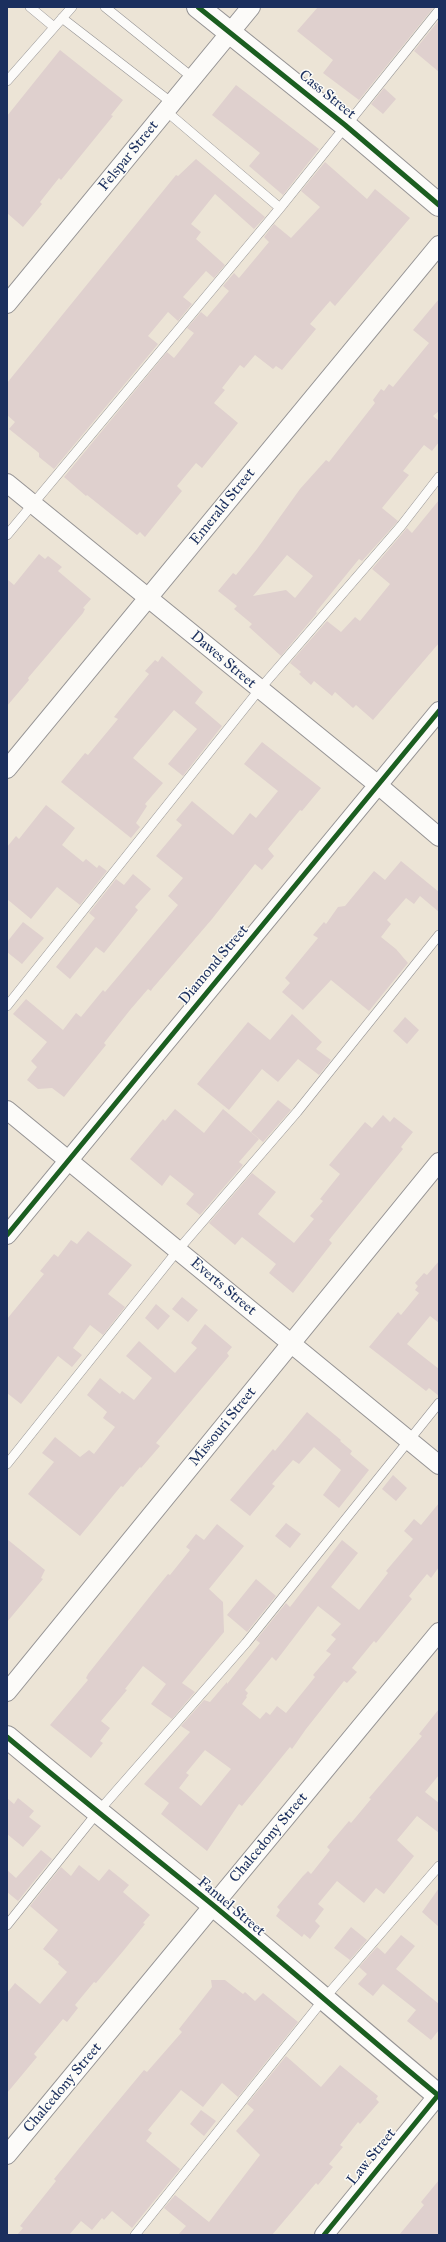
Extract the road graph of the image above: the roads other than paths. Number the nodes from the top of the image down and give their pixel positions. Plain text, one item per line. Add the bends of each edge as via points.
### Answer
1 (30, 7) edge
2 (72, 7) edge
3 (105, 7) edge
4 (198, 7) edge
5 (251, 7) edge
6 (439, 10) edge
7 (62, 18) junction
8 (54, 27) junction
9 (230, 33) junction
10 (193, 78) junction
11 (7, 81) edge
12 (169, 107) junction
13 (345, 125) junction
14 (439, 205) edge
15 (280, 208) junction
16 (439, 245) edge
17 (7, 304) edge
18 (439, 477) edge
19 (7, 483) edge
20 (32, 504) junction
21 (7, 535) edge
22 (148, 598) junction
23 (259, 690) junction
24 (439, 712) edge
25 (7, 769) edge
26 (378, 785) junction
27 (439, 837) edge
28 (439, 935) edge
29 (7, 1006) edge
30 (7, 1110) edge
31 (68, 1161) junction
32 (439, 1162) edge
33 (7, 1235) edge
34 (178, 1250) junction
35 (291, 1344) junction
36 (439, 1403) edge
37 (409, 1440) junction
38 (7, 1464) edge
39 (439, 1465) edge
40 (439, 1632) edge
41 (7, 1692) edge
42 (7, 1737) edge
43 (97, 1813) junction
44 (439, 1866) edge
45 (213, 1906) junction
46 (7, 1925) edge
47 (323, 2000) junction
48 (439, 2095) edge
49 (7, 2155) edge
50 (134, 2235) edge
51 (324, 2235) edge

1 - 8 lane
2 - 7 lane
3 - 10 lane
4 - 9 street, Cass Street
5 - 9 street, Felspar Street
6 - 13 lane
7 - 8 lane
7 - 12 lane
8 - 11 lane
9 - 10 street, Felspar Street
9 - 13 street, Cass Street
10 - 12 street, Felspar Street
12 - 15 lane
12 - 17 street, Felspar Street
13 - 14 street, Cass Street
13 - 15 lane
15 - 20 lane
16 - 22 street, Emerald Street
18 - 23 lane via 401,526
19 - 20 street, Dawes Street
20 - 21 lane
20 - 22 street, Dawes Street
22 - 23 street, Dawes Street
22 - 25 street, Emerald Street
23 - 26 street, Dawes Street
23 - 29 lane
24 - 26 street, Diamond Street
26 - 27 street, Dawes Street
26 - 31 street, Diamond Street
28 - 34 lane via 297,1112
30 - 31 street, Everts Street
31 - 33 street, Diamond Street
31 - 34 street, Everts Street
32 - 35 street, Missouri Street
34 - 35 street, Everts Street
34 - 38 lane
35 - 37 street, Everts Street
35 - 41 street, Missouri Street
36 - 37 lane
37 - 39 street, Everts Street
37 - 43 lane via 246,1644
40 - 45 street, Chalcedony Street
42 - 43 street, Fanuel Street
43 - 45 street, Fanuel Street
43 - 46 lane
44 - 47 lane
45 - 47 street, Fanuel Street
45 - 49 street, Chalcedony Street
47 - 48 street, Fanuel Street
47 - 50 lane
48 - 51 street, Law Street

